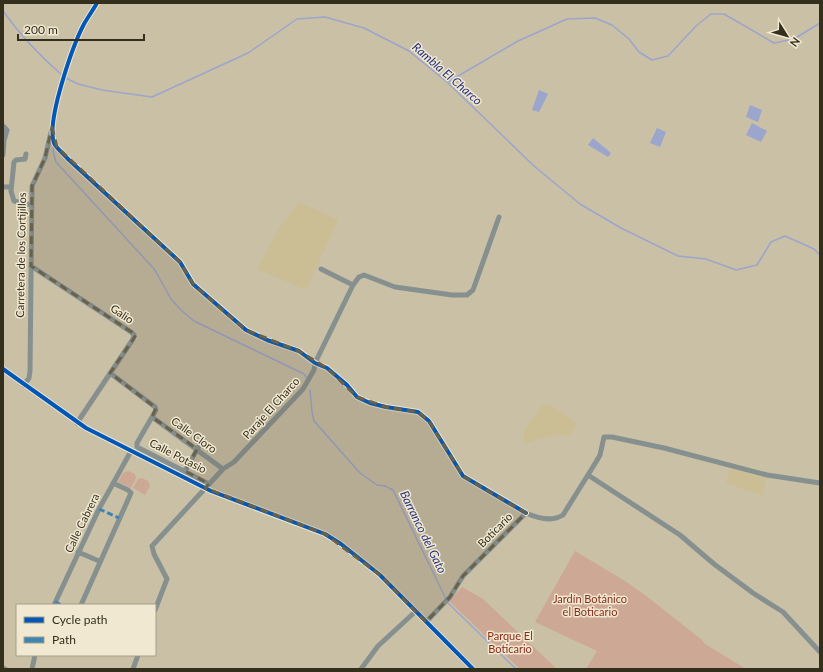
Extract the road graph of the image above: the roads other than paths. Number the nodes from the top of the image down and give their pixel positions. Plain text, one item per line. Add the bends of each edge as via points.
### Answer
1 (97, 3) edge
2 (52, 127) junction
3 (5, 128) edge
4 (4, 142) edge
5 (26, 154) dead end
6 (3, 155) edge
7 (3, 187) edge
8 (11, 187) junction
9 (31, 205) junction
10 (499, 217) dead end
11 (30, 266) junction
12 (321, 269) dead end
13 (353, 285) junction
14 (315, 363) junction
15 (3, 370) edge
16 (110, 373) junction
17 (24, 385) junction
18 (152, 417) junction
19 (77, 423) junction
20 (203, 439) dead end
21 (197, 449) junction
22 (131, 451) junction
23 (223, 469) junction
24 (184, 471) junction
25 (588, 476) junction
26 (820, 483) edge
27 (113, 484) junction
28 (209, 484) junction
29 (205, 488) junction
30 (526, 513) junction
31 (78, 552) junction
32 (99, 561) junction
33 (54, 604) edge
34 (81, 604) edge
35 (156, 607) edge
36 (416, 611) junction
37 (426, 622) junction
38 (820, 652) edge
39 (35, 656) edge
40 (138, 656) edge
41 (32, 669) edge
42 (133, 669) edge
43 (361, 669) edge
44 (473, 669) edge

1 - 2 street, Carretera de los Cortijillos via 85,22 66,70
2 - 9 street, Carretera de los Cortijillos via 45,158 32,186
2 - 14 street via 57,147 180,262 193,284 246,330 299,351
3 - 4 street
4 - 6 street
5 - 8 street via 25,159 14,162
7 - 8 street
8 - 9 street via 14,201
9 - 11 street, Carretera de los Cortijillos
10 - 13 street via 473,290 467,295 395,287 364,276 359,277
11 - 16 street, Galio via 134,335
11 - 17 street, Carretera de los Cortijillos via 30,371
12 - 13 street
13 - 14 street, Paraje El Charco
14 - 23 street, Paraje El Charco via 314,370 302,390 234,462
14 - 30 street via 328,368 364,400 386,407 418,412 429,421 463,476
15 - 17 street
16 - 18 street via 155,407
16 - 19 street, Galio
17 - 19 street
18 - 21 street, Calle Cloro
18 - 24 street, Calle Potasio via 137,447
19 - 22 street
20 - 21 street
21 - 23 street, Calle Cloro
21 - 24 street
22 - 27 street, Calle Cabrera
22 - 29 street
23 - 28 street, Paraje El Charco
24 - 28 street, Calle Potasio
25 - 26 street, Boticario via 600,455 604,437 607,436 664,448 767,476
25 - 30 street, Boticario via 560,516 537,518
25 - 38 street via 680,535 714,564 783,612
27 - 31 street, Calle Cabrera
27 - 32 street via 131,493
28 - 29 street, Paraje El Charco
29 - 35 street, Paraje El Charco via 152,546 167,579
29 - 36 street via 325,534 380,575
30 - 37 street, Boticario via 463,576 450,597
31 - 32 street
31 - 33 street, Calle Cabrera
32 - 34 street
36 - 37 street
36 - 43 street via 378,646
37 - 44 street
39 - 41 street
40 - 42 street

